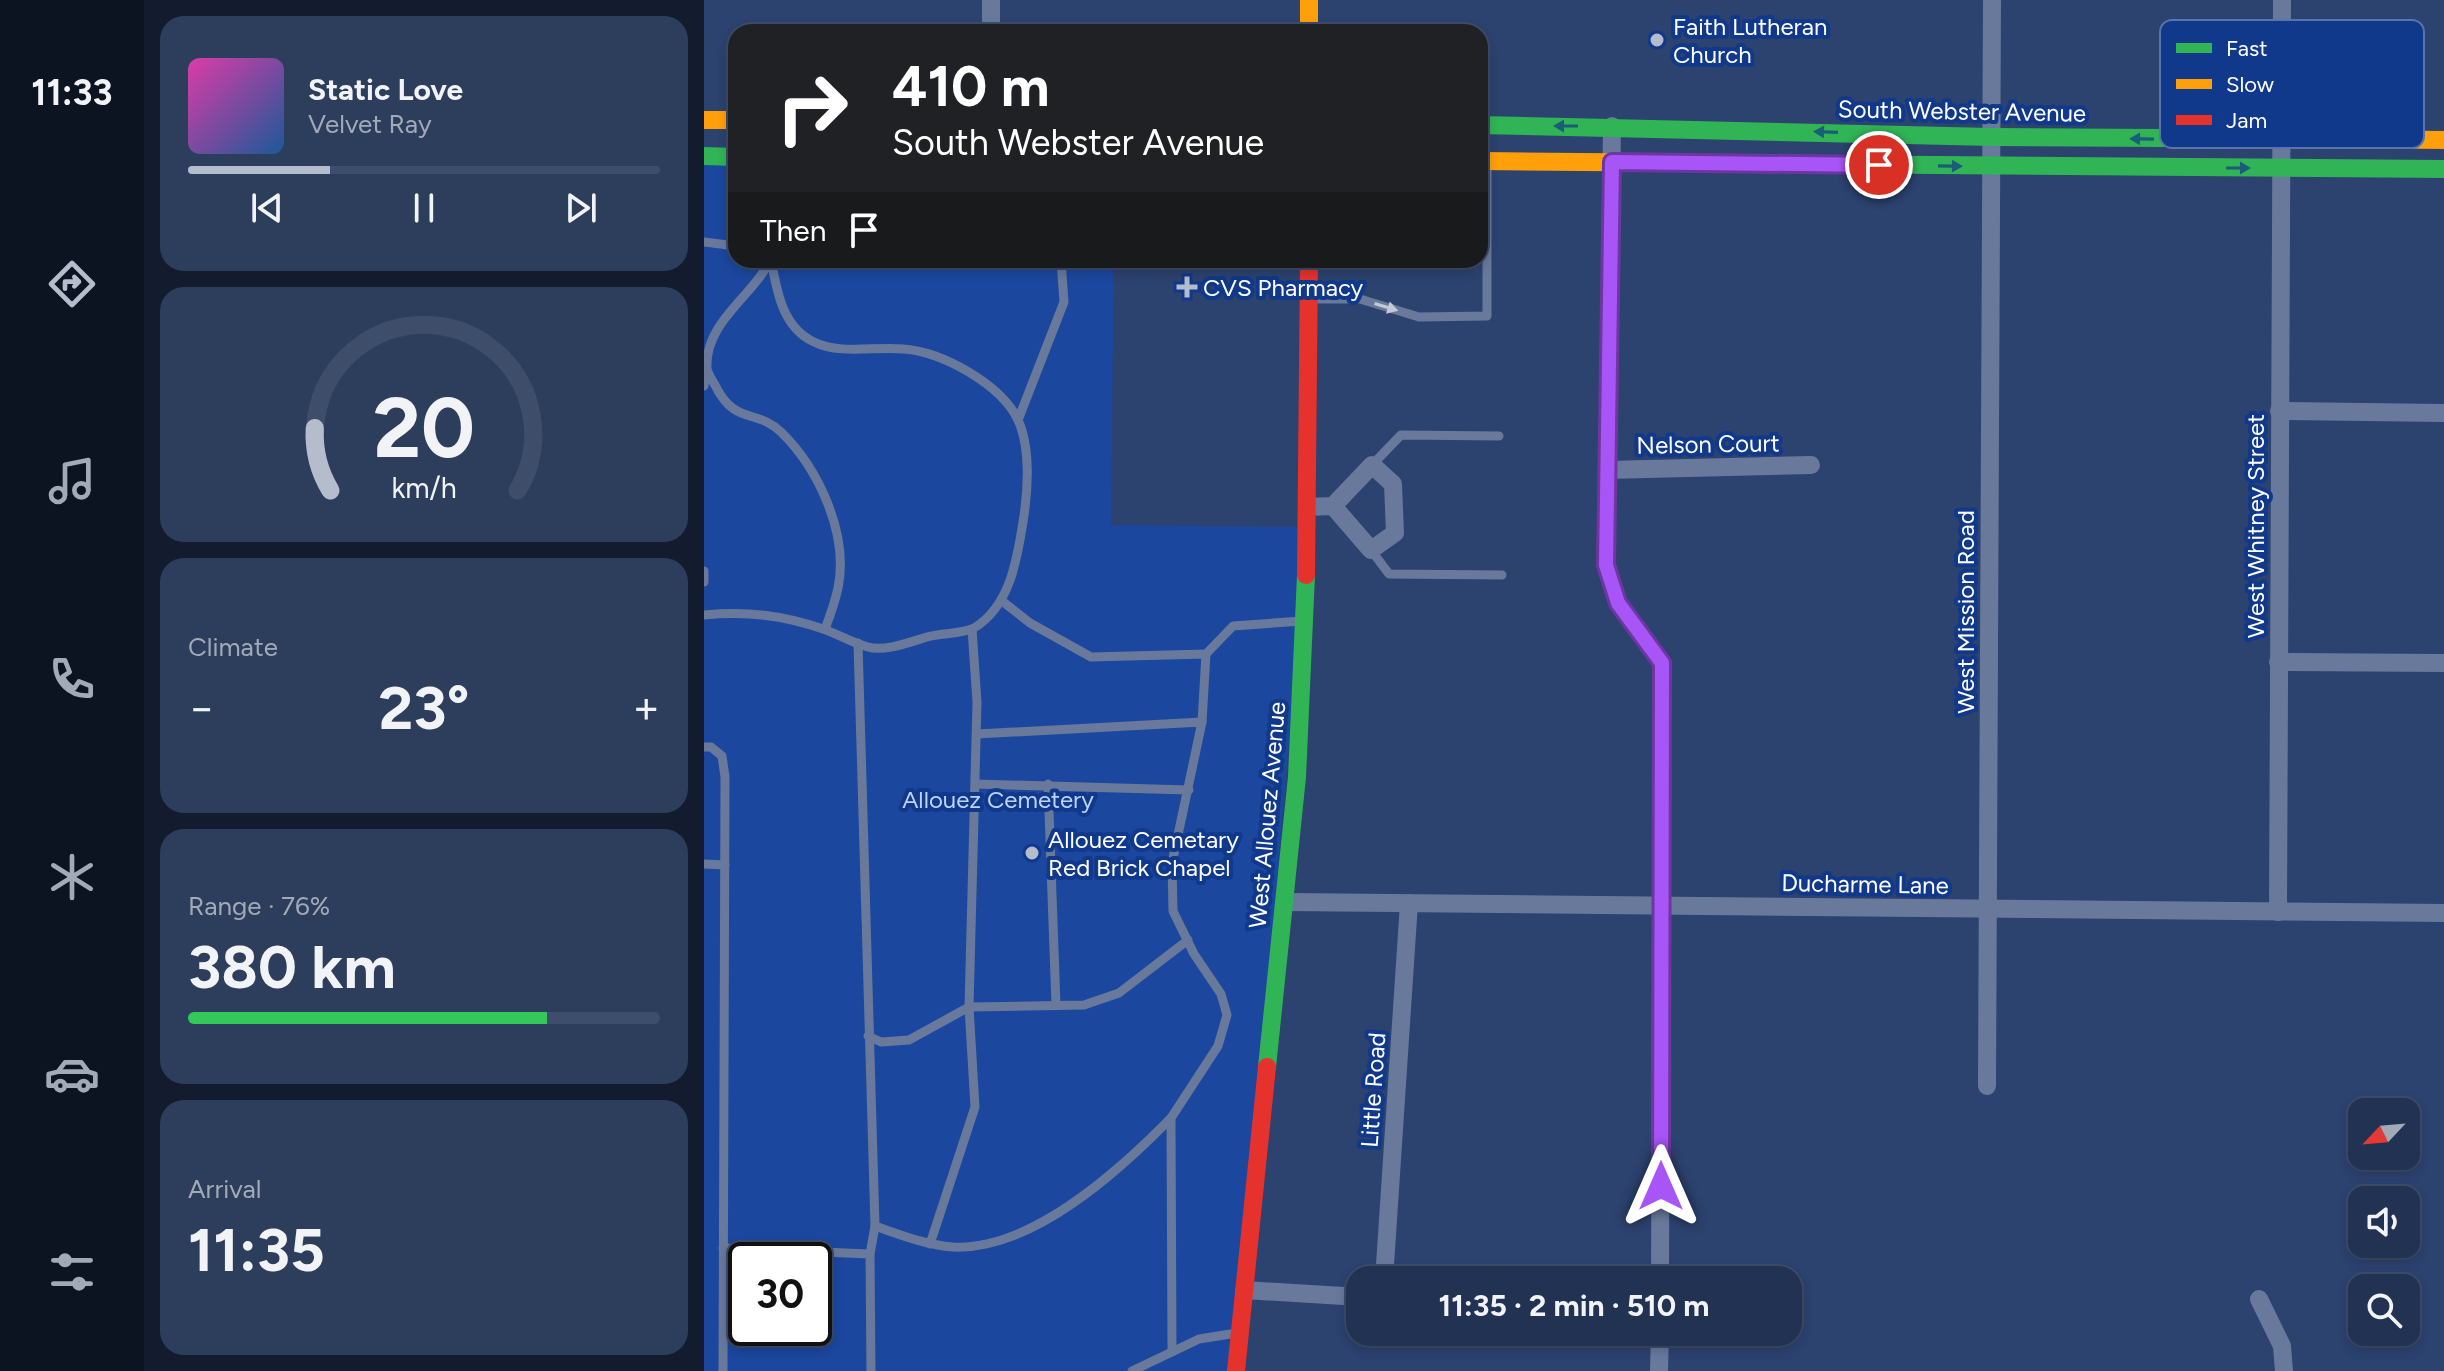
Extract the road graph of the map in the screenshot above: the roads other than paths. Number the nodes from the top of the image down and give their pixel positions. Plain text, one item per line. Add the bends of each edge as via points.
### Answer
1 (991, 0) edge
2 (1309, 0) edge
3 (1992, 0) edge
4 (991, 24) edge
5 (1309, 24) edge
6 (704, 120) edge
7 (728, 120) edge
8 (1488, 125) edge
9 (1612, 126) junction
10 (1991, 137) junction
11 (2160, 139) edge
12 (2424, 140) edge
13 (2444, 140) edge
14 (2282, 148) edge
15 (704, 156) edge
16 (728, 157) edge
17 (1488, 161) edge
18 (1612, 162) junction
19 (1991, 166) junction
20 (2282, 169) junction
21 (2444, 169) edge
22 (704, 242) edge
23 (728, 245) edge
24 (767, 268) edge
25 (772, 268) edge
26 (1062, 268) edge
27 (1309, 268) edge
28 (1486, 268) edge
29 (1309, 299) junction
30 (707, 370) junction
31 (704, 386) edge
32 (2279, 411) junction
33 (2444, 413) edge
34 (1018, 420) junction
35 (1499, 436) dead end
36 (1372, 465) junction
37 (1811, 465) dead end
38 (1607, 470) junction
39 (1333, 506) junction
40 (1307, 507) junction
41 (1371, 550) junction
42 (704, 571) edge
43 (1502, 575) dead end
44 (704, 582) edge
45 (1002, 601) junction
46 (704, 615) edge
47 (1305, 621) junction
48 (825, 629) junction
49 (972, 629) junction
50 (858, 643) junction
51 (1206, 654) junction
52 (2278, 662) junction
53 (2444, 663) edge
54 (1202, 722) junction
55 (977, 734) junction
56 (704, 747) edge
57 (976, 784) junction
58 (1048, 784) junction
59 (1189, 790) junction
60 (704, 864) edge
61 (725, 865) junction
62 (1285, 902) junction
63 (1409, 903) junction
64 (1662, 906) junction
65 (1987, 909) junction
66 (2278, 912) junction
67 (2444, 913) edge
68 (1188, 940) junction
69 (1056, 1005) junction
70 (969, 1007) junction
71 (868, 1036) junction
72 (1987, 1086) dead end
73 (1171, 1118) junction
74 (875, 1226) junction
75 (930, 1244) junction
76 (723, 1248) junction
77 (870, 1254) junction
78 (1385, 1266) edge
79 (1660, 1266) edge
80 (1244, 1290) junction
81 (1346, 1296) edge
82 (2259, 1299) dead end
83 (1240, 1333) junction
84 (1660, 1346) edge
85 (1172, 1352) junction
86 (723, 1371) edge
87 (871, 1371) edge
88 (1132, 1371) edge
89 (1236, 1371) edge
90 (1659, 1371) edge
91 (2284, 1371) edge

1 - 4 street
2 - 5 main road
3 - 10 street, West Mission Road
6 - 7 main road
9 -> 8 main road, South Webster Avenue
10 -> 9 main road, South Webster Avenue
9 - 18 street
11 -> 10 main road, South Webster Avenue
10 - 19 street, West Mission Road
12 - 13 main road, South Webster Avenue
14 - 20 street, West Whitney Street
15 - 16 main road
17 - 18 main road
18 -> 19 main road
18 - 38 street
19 -> 20 main road
19 - 65 street, West Mission Road
20 - 21 main road
20 - 32 street, West Whitney Street
22 - 23 lane
24 - 30 lane via 732,307 711,344
25 - 34 lane via 778,299 790,322 814,342 842,349 909,349 945,358 998,394
26 - 34 lane via 1064,302
27 - 29 main road, West Allouez Avenue
29 -> 28 lane via 1360,299 1419,317 1487,316
29 - 40 main road, West Allouez Avenue
30 - 31 lane
30 - 48 lane via 729,410 780,431 816,479 836,526 839,586
32 - 33 street
32 - 52 street, West Whitney Street
34 - 45 lane via 1027,501
35 - 36 lane via 1401,435
36 - 39 street
36 - 41 street via 1393,484 1395,533
37 - 38 street, Nelson Court
38 - 64 street via 1609,581 1618,603 1662,663
39 - 40 street
39 - 41 street
40 - 47 main road, West Allouez Avenue
41 - 43 lane via 1389,574
42 - 44 lane
45 - 49 lane
45 - 51 lane via 1091,657
46 - 48 lane via 768,614
47 - 51 lane via 1233,626
47 - 62 main road, West Allouez Avenue
48 - 50 lane
49 - 50 lane via 882,647
49 - 55 lane
50 - 71 lane
51 - 54 lane
52 - 53 street
52 - 66 street, West Whitney Street
54 - 55 lane
54 - 59 lane
55 - 57 lane
56 - 61 lane via 722,756
57 - 58 lane
57 - 70 lane
58 - 59 lane
58 - 69 lane
59 - 68 lane via 1172,863 1173,911
60 - 61 lane
61 - 76 lane
62 - 63 street, Ducharme Lane
62 - 80 main road, West Allouez Avenue
63 - 64 street, Ducharme Lane
63 - 78 street, Little Road
64 - 65 street, Ducharme Lane
64 - 79 street
65 - 66 street, Ducharme Lane
65 - 72 street, West Mission Road
66 - 67 street, Ducharme Lane
68 - 69 lane via 1119,993 1084,1005
68 - 73 lane via 1221,994 1227,1015 1218,1046
69 - 70 lane
70 - 71 lane via 909,1040 881,1042
70 - 75 lane via 975,1107
71 - 74 lane
73 - 75 lane via 1130,1159 1064,1211 982,1244
73 - 85 lane
74 - 75 lane
74 - 77 lane
76 - 77 lane
76 - 86 lane
77 - 87 lane
80 - 81 street
80 - 83 main road, West Allouez Avenue
82 - 91 street via 2282,1346
83 - 85 lane via 1199,1339
83 - 89 main road, West Allouez Avenue
84 - 90 street
85 - 88 lane

